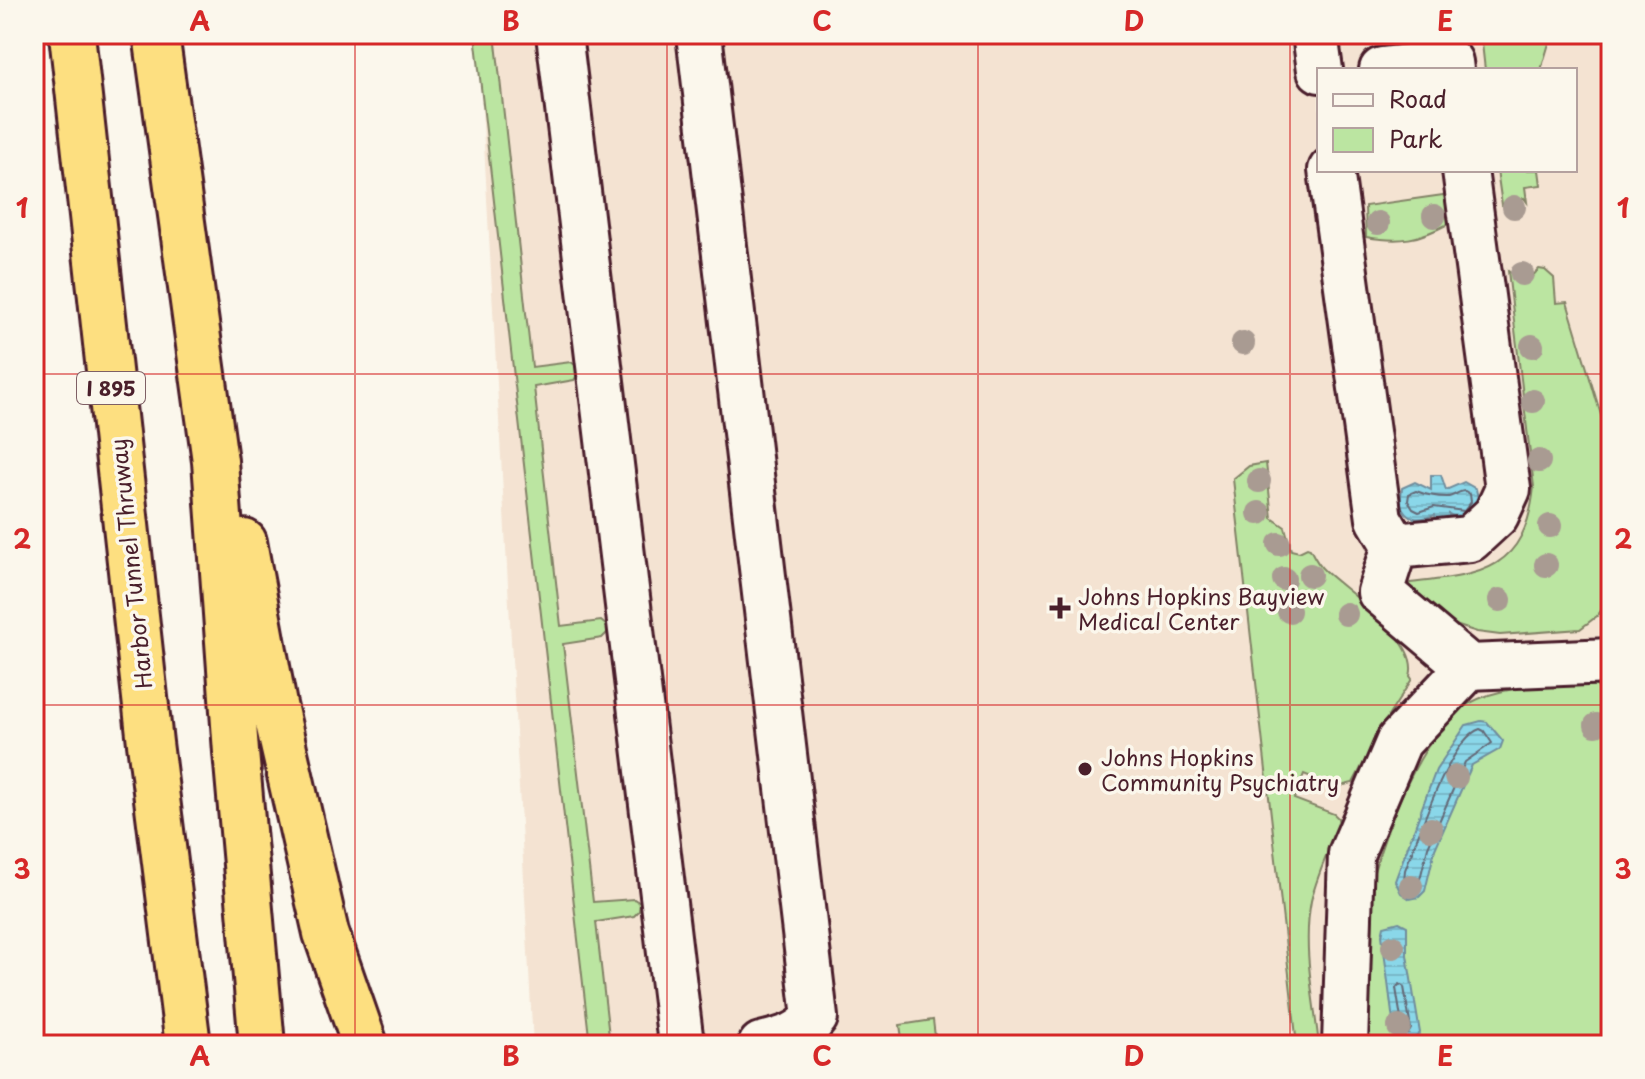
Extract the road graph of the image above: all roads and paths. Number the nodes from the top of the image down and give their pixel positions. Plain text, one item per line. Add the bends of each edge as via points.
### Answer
1 (72, 34) edge
2 (156, 34) edge
3 (559, 34) edge
4 (699, 34) edge
5 (1315, 34) edge
6 (1320, 68) edge
7 (1399, 68) edge
8 (1451, 68) edge
9 (1331, 172) edge
10 (1465, 172) edge
11 (215, 461) junction
12 (1395, 546) junction
13 (1611, 661) edge
14 (1469, 667) junction
15 (150, 743) junction
16 (172, 1045) edge
17 (188, 1045) edge
18 (262, 1045) edge
19 (365, 1045) edge
20 (684, 1045) edge
21 (761, 1045) edge
22 (1345, 1045) edge

1 - 15 highway, Harbor Tunnel Thruway / I 895
2 - 11 highway
3 - 20 lane
4 - 21 lane via 815,1017 807,1029
5 - 6 lane
7 - 8 lane via 1450,62
9 - 12 lane via 1379,519
10 - 12 lane via 1508,489 1496,515 1470,539
11 - 18 highway
11 - 19 highway via 247,549 274,705 326,933
12 - 14 lane via 1380,592
13 - 14 lane
14 - 22 lane via 1399,741 1351,854
15 - 16 highway
15 - 17 highway, Harbor Tunnel Thruway / I 895

